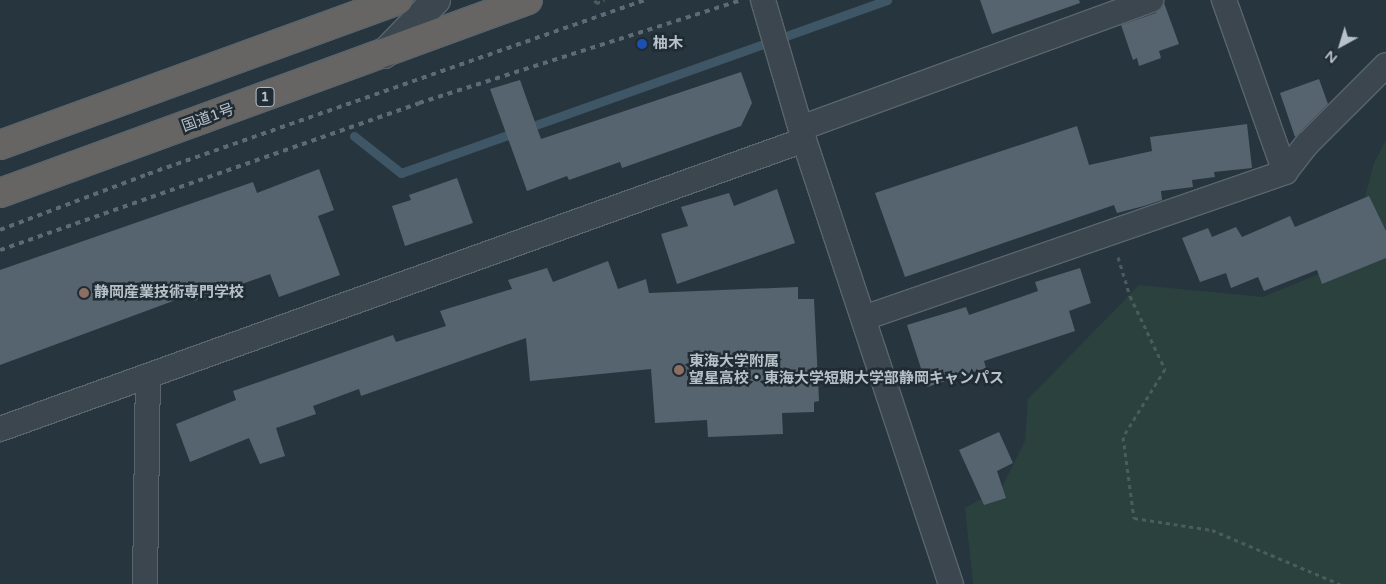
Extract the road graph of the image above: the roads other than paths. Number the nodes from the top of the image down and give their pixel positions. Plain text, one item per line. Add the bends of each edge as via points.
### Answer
1 (398, 0) edge
2 (436, 0) edge
3 (528, 0) edge
4 (763, 0) edge
5 (1151, 0) edge
6 (1224, 0) edge
7 (384, 54) junction
8 (1386, 65) edge
9 (802, 134) junction
10 (0, 145) edge
11 (1285, 172) junction
12 (0, 192) edge
13 (864, 318) junction
14 (148, 376) junction
15 (0, 429) edge
16 (145, 584) edge
17 (951, 584) edge

1 - 10 highway
2 - 7 street
3 - 7 highway, 国道1号 / 1
4 - 9 street
5 - 9 street
6 - 11 street
7 - 12 highway, 国道1号 / 1
8 - 11 street via 1308,142
9 - 13 street
9 - 14 street
11 - 13 street
13 - 17 street
14 - 15 street
14 - 16 street

